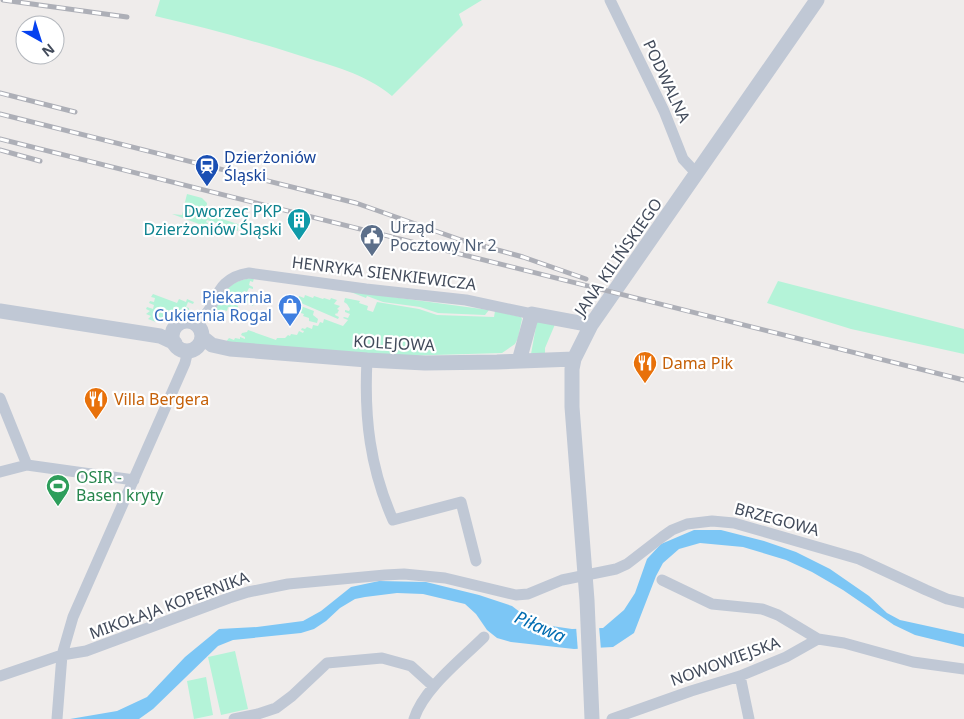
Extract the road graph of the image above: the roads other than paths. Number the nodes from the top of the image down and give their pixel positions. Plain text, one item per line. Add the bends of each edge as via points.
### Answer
1 (610, 0) edge
2 (817, 0) edge
3 (697, 174) junction
4 (0, 311) edge
5 (532, 314) junction
6 (193, 322) junction
7 (591, 325) junction
8 (169, 338) junction
9 (200, 344) junction
10 (574, 359) junction
11 (367, 360) junction
12 (519, 361) junction
13 (0, 398) edge
14 (27, 465) junction
15 (0, 472) edge
16 (134, 480) junction
17 (476, 561) dead end
18 (585, 574) junction
19 (662, 580) dead end
20 (964, 603) edge
21 (484, 637) dead end
22 (818, 639) junction
23 (62, 655) junction
24 (964, 669) edge
25 (0, 676) edge
26 (740, 676) junction
27 (433, 686) junction
28 (57, 715) edge
29 (234, 719) edge
30 (414, 719) edge
31 (592, 719) edge
32 (612, 719) edge
33 (749, 719) edge

1 - 3 street, PODWALNA via 683,158
2 - 3 street, JANA KILIŃSKIEGO
3 - 7 street, JANA KILIŃSKIEGO
4 - 8 street
5 - 6 street, HENRYKA SIENKIEWICZA via 466,300 249,273 239,274 226,282 216,293 206,315
5 - 7 street, HENRYKA SIENKIEWICZA
5 - 12 street
6 - 8 street via 180,323
6 - 9 street via 200,328
7 - 10 street, JANA KILIŃSKIEGO
8 - 9 street via 180,349
9 - 11 street, KOLEJOWA
9 - 16 street via 185,363
10 - 12 street, KOLEJOWA
10 - 18 street, JANA KILIŃSKIEGO via 572,408
11 - 12 street, KOLEJOWA via 425,363
11 - 17 street via 369,440 393,520 461,502
13 - 14 street
14 - 15 street
14 - 16 street
16 - 23 street via 73,617
18 - 20 street, BRZEGOWA via 627,564 672,530 712,521 734,523 859,559 947,599
18 - 23 street, MIKOŁAJA KOPERNIKA via 562,580 535,593 516,595 445,578 404,574 288,584 248,592 86,651
18 - 31 street, JANA KILIŃSKIEGO
19 - 22 street via 712,604 762,609 778,615
21 - 27 street
22 - 24 street via 913,662
22 - 26 street, NOWOWIEJSKA via 786,657
23 - 25 street, MIKOŁAJA KOPERNIKA
23 - 28 street
26 - 32 street, NOWOWIEJSKA
26 - 33 street
27 - 29 street via 410,666 382,658 327,663 276,708
27 - 30 street

